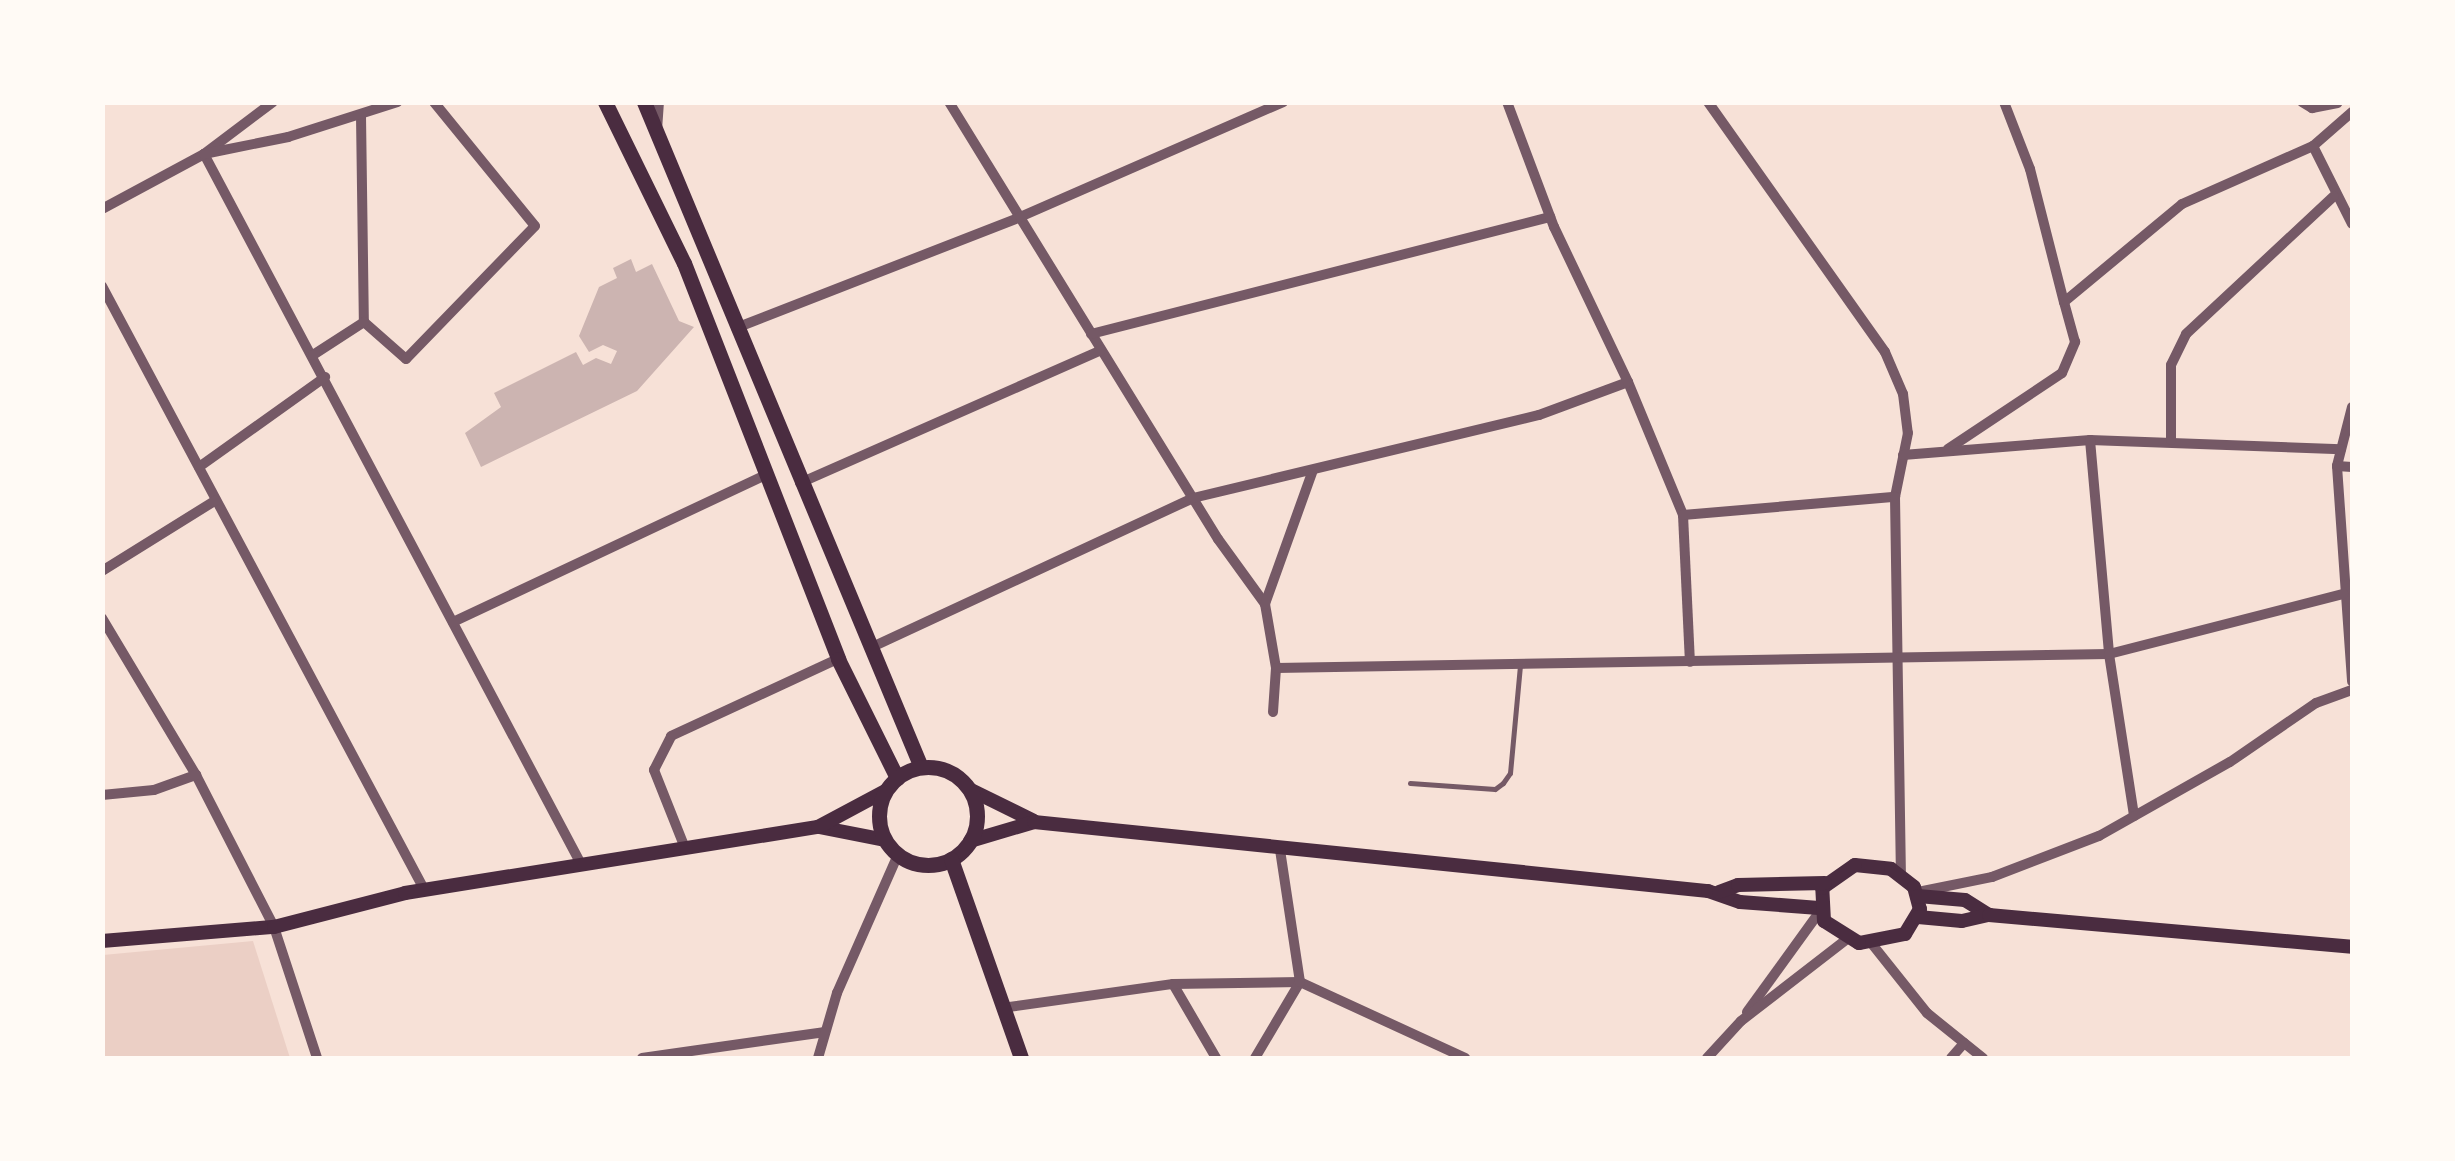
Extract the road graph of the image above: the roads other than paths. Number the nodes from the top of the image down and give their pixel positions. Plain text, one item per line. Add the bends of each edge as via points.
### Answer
1 (273, 102) edge
2 (398, 102) edge
3 (434, 102) edge
4 (605, 102) edge
5 (644, 102) edge
6 (658, 102) edge
7 (948, 102) edge
8 (1283, 102) edge
9 (1507, 102) edge
10 (1708, 102) edge
11 (2004, 102) edge
12 (2302, 102) edge
13 (2338, 103) edge
14 (360, 116) junction
15 (2348, 116) edge
16 (656, 138) junction
17 (2313, 146) junction
18 (204, 154) junction
19 (2334, 196) junction
20 (102, 210) edge
21 (1550, 217) junction
22 (1020, 218) junction
23 (2352, 224) edge
24 (102, 286) edge
25 (2064, 302) junction
26 (364, 322) junction
27 (736, 328) junction
28 (1091, 334) junction
29 (1101, 350) junction
30 (313, 356) junction
31 (325, 377) junction
32 (1628, 382) junction
33 (2352, 408) edge
34 (2090, 440) junction
35 (2171, 440) junction
36 (2341, 449) junction
37 (1946, 451) junction
38 (1903, 455) junction
39 (2336, 466) junction
40 (199, 467) junction
41 (2352, 467) edge
42 (1313, 470) junction
43 (766, 475) junction
44 (799, 483) junction
45 (1895, 497) junction
46 (1193, 498) junction
47 (216, 500) junction
48 (1683, 515) junction
49 (102, 570) edge
50 (2342, 594) junction
51 (1265, 604) junction
52 (102, 618) edge
53 (453, 622) junction
54 (869, 648) junction
55 (2110, 654) junction
56 (838, 659) junction
57 (1901, 659) junction
58 (1690, 662) junction
59 (1520, 664) junction
60 (1276, 668) junction
61 (2352, 681) edge
62 (2352, 690) edge
63 (1274, 712) dead end
64 (921, 767) junction
65 (196, 775) junction
66 (897, 778) junction
67 (1410, 783) dead end
68 (968, 789) junction
69 (885, 791) junction
70 (102, 795) edge
71 (2134, 816) junction
72 (1034, 822) junction
73 (818, 827) junction
74 (885, 840) junction
75 (970, 841) junction
76 (685, 848) junction
77 (1280, 849) junction
78 (898, 855) junction
79 (950, 860) junction
80 (582, 864) junction
81 (1902, 875) junction
82 (1825, 883) junction
83 (424, 890) junction
84 (1719, 892) junction
85 (1918, 894) junction
86 (1819, 910) junction
87 (1989, 915) junction
88 (1918, 918) junction
89 (274, 927) junction
90 (1847, 939) junction
91 (102, 941) edge
92 (1872, 944) junction
93 (2352, 946) edge
94 (1300, 982) junction
95 (1173, 984) junction
96 (1001, 1008) junction
97 (1741, 1022) junction
98 (825, 1032) junction
99 (1964, 1043) junction
100 (318, 1058) edge
101 (642, 1058) edge
102 (818, 1058) edge
103 (1021, 1058) edge
104 (1216, 1058) edge
105 (1256, 1058) edge
106 (1465, 1058) edge
107 (1707, 1058) edge
108 (1950, 1058) edge
109 (1984, 1058) edge

1 - 18 street
2 - 14 street
3 - 26 street via 534,226 406,359
4 - 43 main road via 684,264
5 - 16 main road
6 - 16 street
7 - 22 street
8 - 22 street
9 - 21 street
10 - 38 street via 1885,352 1903,394
11 - 25 street via 2030,170
12 - 13 street
13 - 15 street
14 - 18 street
14 - 26 street
15 - 17 street
16 - 27 main road
17 - 19 street
17 - 25 street via 2182,204
18 - 20 street
18 - 30 street
19 - 23 street
19 - 35 street via 2186,334 2172,365
21 - 28 street
21 - 32 street
22 - 27 street
22 - 28 street
24 - 40 street
25 - 37 street via 2075,342 2062,373
26 - 30 street
27 - 44 main road
28 - 29 street
29 - 44 street
29 - 46 street
30 - 31 street
31 - 40 street
31 - 53 street
32 - 42 street via 1539,415
32 - 48 street
33 - 36 street
34 - 35 street
34 - 37 street
34 - 55 street
35 - 36 street
36 - 39 street
37 - 38 street
38 - 45 street
39 - 41 street
39 - 50 street
40 - 47 street
42 - 46 street
42 - 51 street
43 - 53 street
43 - 56 main road
44 - 54 main road
45 - 48 street
45 - 57 street
46 - 51 street
46 - 54 street
47 - 49 street
47 - 83 street
48 - 58 street
50 - 55 street
50 - 61 street
51 - 60 street
52 - 65 street
53 - 80 street
54 - 64 main road
55 - 57 street
55 - 71 street
56 - 66 main road
56 - 76 street via 672,736 654,770
57 - 58 street
57 - 81 street
58 - 59 street
59 - 60 street
59 - 67 lane via 1510,773 1503,783
60 - 63 street
62 - 71 street via 2316,704
64 - 66 main road
64 - 68 main road via 948,771
65 - 70 street via 154,790
65 - 89 street
66 - 69 main road
68 - 72 main road
68 - 75 main road via 977,814
69 - 73 main road
69 - 74 main road via 879,810
71 - 85 street via 2051,857
72 - 75 main road
72 - 77 main road
73 - 74 main road
73 - 76 main road
74 - 78 main road
75 - 79 main road
76 - 80 main road
77 - 84 main road
77 - 94 street
78 - 79 main road via 929,865
78 - 98 street
79 - 96 main road
80 - 83 main road
81 - 82 main road via 1860,865
81 - 85 main road
82 - 84 main road via 1738,884
82 - 86 main road
83 - 89 main road
84 - 86 main road via 1740,902
85 - 87 main road via 1964,900
85 - 88 main road
86 - 90 main road
86 - 97 street
87 - 88 main road via 1962,922
87 - 93 main road
88 - 92 main road via 1900,937
89 - 91 main road
89 - 100 street
90 - 92 main road
90 - 97 street
92 - 99 street via 1903,988
94 - 95 street
94 - 105 street
94 - 106 street
95 - 96 street
95 - 104 street
96 - 103 main road
97 - 107 street
98 - 101 street
98 - 102 street
99 - 108 street
99 - 109 street

